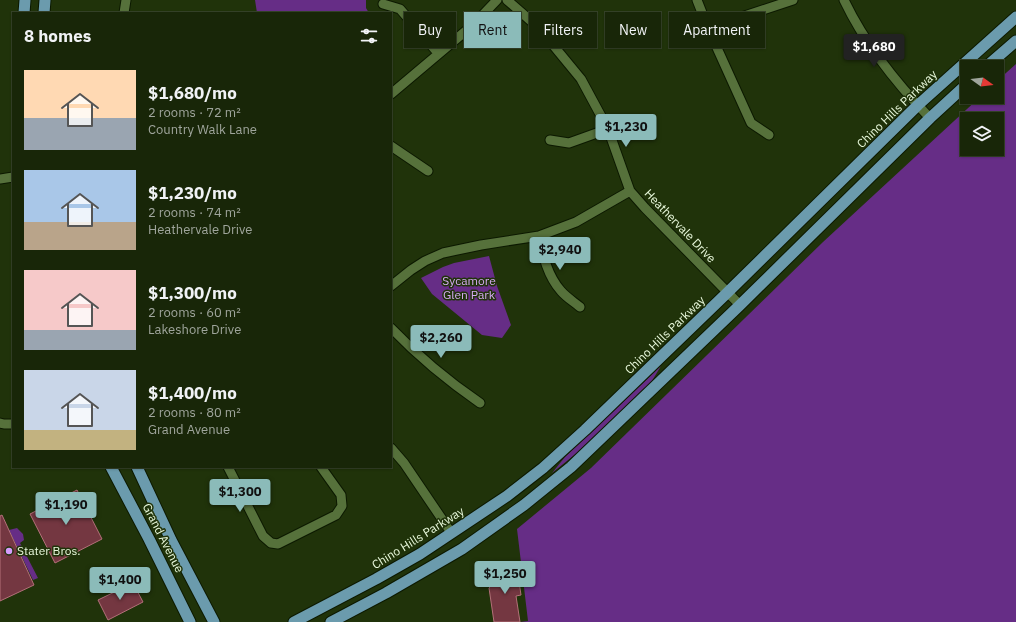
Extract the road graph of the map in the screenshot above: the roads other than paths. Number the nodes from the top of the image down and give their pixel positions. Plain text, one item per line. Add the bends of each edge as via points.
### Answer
1 (26, 0) edge
2 (45, 0) edge
3 (126, 0) edge
4 (497, 0) edge
5 (507, 0) edge
6 (697, 0) edge
7 (793, 0) edge
8 (844, 0) edge
9 (383, 4) dead end
10 (24, 12) edge
11 (44, 12) edge
12 (124, 12) edge
13 (702, 12) edge
14 (757, 12) edge
15 (1016, 17) edge
16 (1016, 41) edge
17 (717, 48) edge
18 (438, 53) junction
19 (994, 60) edge
20 (960, 90) edge
21 (392, 93) edge
22 (918, 105) junction
23 (930, 118) junction
24 (608, 129) junction
25 (768, 135) dead end
26 (550, 140) dead end
27 (392, 147) edge
28 (428, 171) dead end
29 (12, 177) edge
30 (0, 179) edge
31 (630, 191) junction
32 (540, 236) junction
33 (392, 285) edge
34 (728, 292) junction
35 (740, 305) junction
36 (580, 307) dead end
37 (392, 329) edge
38 (480, 403) dead end
39 (0, 423) edge
40 (12, 424) edge
41 (392, 449) edge
42 (115, 468) edge
43 (137, 468) edge
44 (229, 468) edge
45 (322, 468) edge
46 (448, 528) dead end
47 (190, 622) edge
48 (214, 622) edge
49 (294, 622) edge
50 (331, 622) edge

1 - 10 main road
2 - 11 main road
3 - 12 street
4 - 18 street via 474,24
5 - 24 street, Heathervale Drive via 539,28 567,60 581,79
6 - 13 street
7 - 14 street
8 - 22 street via 854,22 876,55
9 - 18 street via 400,9
15 - 22 main road, Chino Hills Parkway
16 - 19 main road
17 - 25 street via 751,124
18 - 21 street
20 - 23 main road
22 - 23 street
22 - 34 main road, Chino Hills Parkway
23 - 35 main road
24 - 26 street via 569,143
24 - 31 street, Heathervale Drive
27 - 28 street
29 - 30 street
31 - 32 street via 576,222
31 - 34 street, Heathervale Drive
32 - 33 street via 443,253 424,261
32 - 36 street via 550,275 561,291
34 - 35 street, Heathervale Drive
34 - 49 main road, Chino Hills Parkway via 585,430 524,483 420,554
35 - 50 main road via 571,467 524,505 462,549
37 - 38 street via 412,349
39 - 40 street
41 - 46 street
42 - 47 main road, Grand Avenue
43 - 48 main road, Grand Avenue via 171,540
44 - 45 street via 263,536 271,543 278,544 336,514 342,506 341,495

